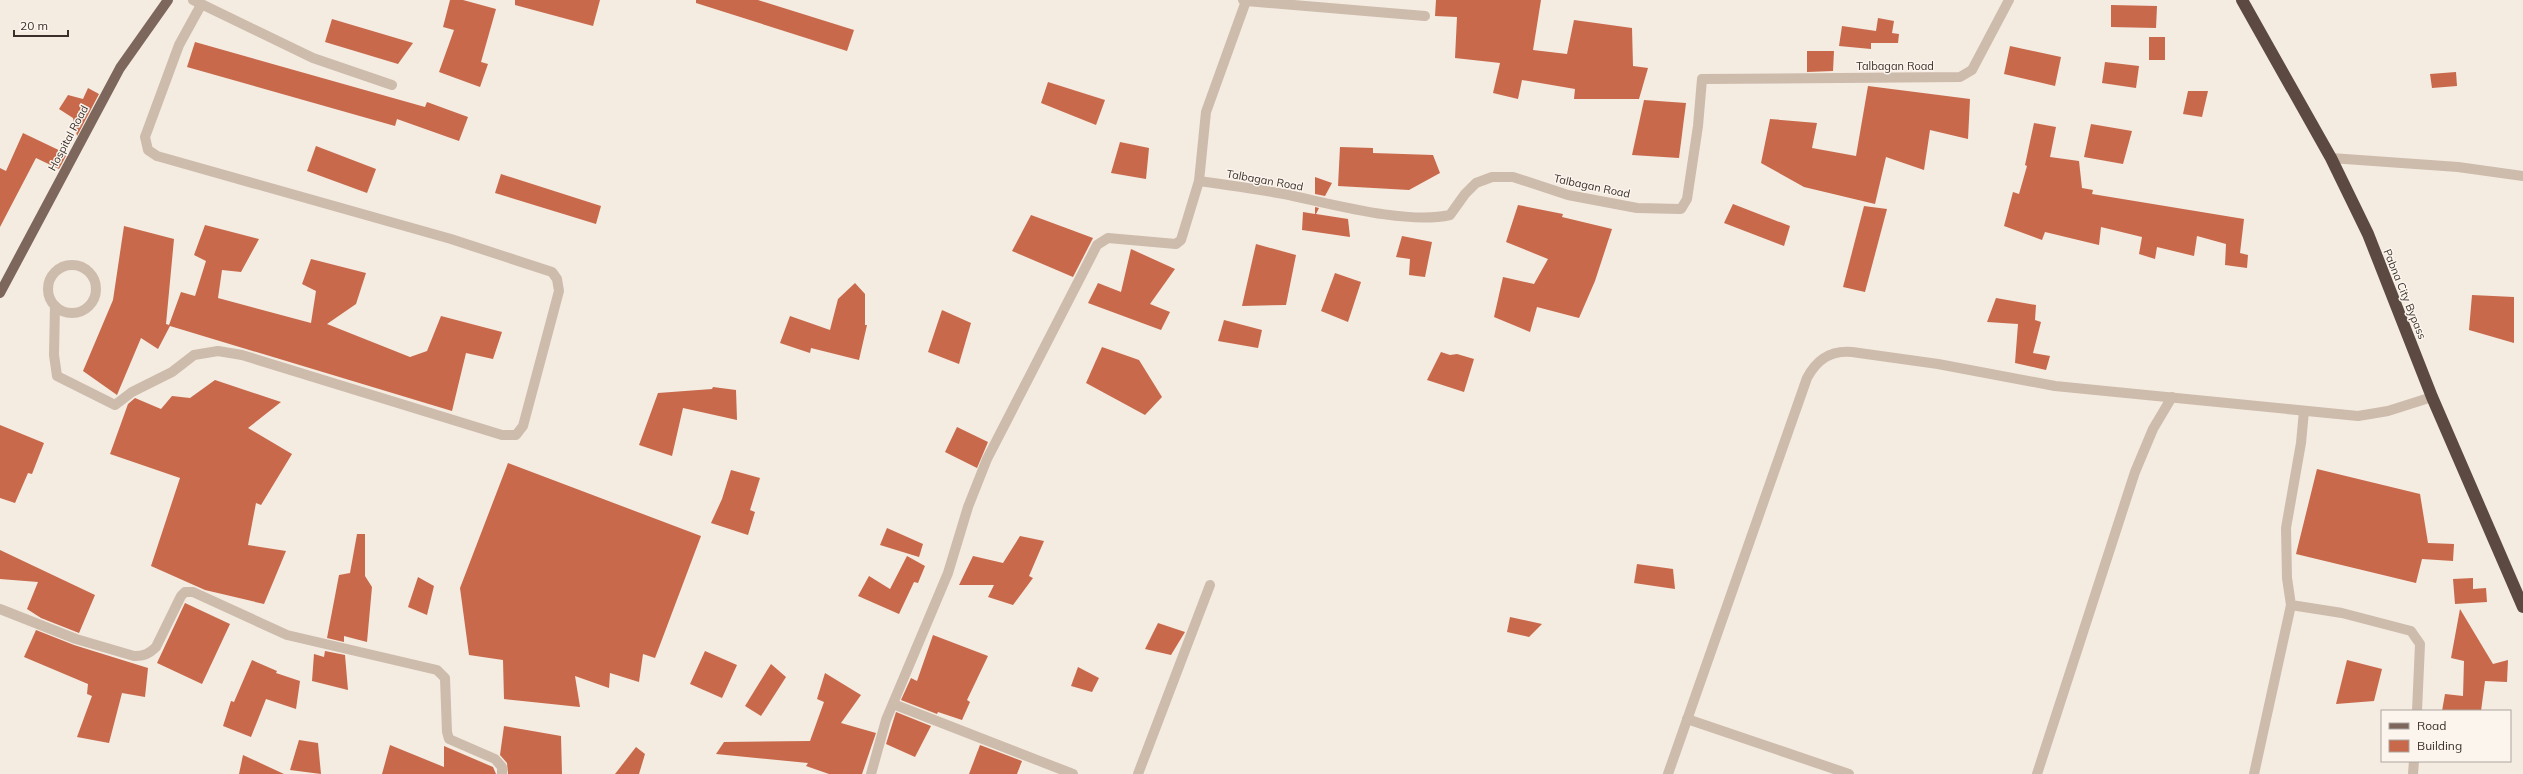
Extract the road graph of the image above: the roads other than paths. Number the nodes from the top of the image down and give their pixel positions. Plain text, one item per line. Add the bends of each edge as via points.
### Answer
1 (168, 0) edge
2 (1244, 0) edge
3 (2009, 0) edge
4 (2242, 0) edge
5 (204, 3) edge
6 (1425, 16) dead end
7 (392, 85) dead end
8 (2331, 158) junction
9 (2523, 176) edge
10 (1200, 181) junction
11 (0, 294) edge
12 (54, 306) junction
13 (2172, 397) junction
14 (2432, 397) junction
15 (2304, 411) junction
16 (1210, 584) dead end
17 (2291, 605) junction
18 (2523, 607) edge
19 (0, 609) edge
20 (893, 704) junction
21 (2417, 710) edge
22 (1687, 719) junction
23 (2414, 762) edge
24 (502, 774) edge
25 (871, 774) edge
26 (1073, 774) edge
27 (1138, 774) edge
28 (1668, 774) edge
29 (1849, 774) edge
30 (2037, 774) edge
31 (2254, 774) edge
32 (2413, 774) edge

1 - 11 main road, Hospital Road via 120,68
2 - 6 street
2 - 10 street via 1206,112
3 - 10 street, Talbagan Road via 1972,70 1960,77 1702,79 1687,199 1684,207 1679,210 1637,208 1568,195 1513,177 1492,177 1476,183 1450,215 1424,218
4 - 8 highway, Pabna City Bypass
5 - 7 street via 313,58
5 - 12 street via 180,45 145,137 148,150 157,156 451,239 552,272 557,279 559,291 523,426 516,435 502,435 249,358 218,351 194,356 172,372 132,392 115,405 57,376 54,356
8 - 9 street via 2444,166
8 - 14 highway, Pabna City Bypass via 2368,234
10 - 20 street via 1181,240 1176,244 1108,238 1097,244 987,459 968,507 948,574
12 - 12 street via 48,290 52,276 57,270 71,265 87,270 96,285 96,294 86,309 70,313
13 - 15 street
13 - 22 street via 2054,386 1938,364 1852,352 1839,351 1826,356 1813,366 1807,378
13 - 30 street via 2153,428 2135,472
14 - 15 street via 2388,411 2358,416
14 - 18 highway, Pabna City Bypass
15 - 17 street via 2286,528 2287,578
16 - 27 street
17 - 21 street via 2342,614 2411,631 2420,644
17 - 31 street
19 - 24 street via 76,639 141,656 156,648 181,596 186,592 193,592 287,635 437,670 446,678 449,739 495,759 502,767
20 - 25 street
20 - 26 street
22 - 28 street
22 - 29 street
23 - 32 street

